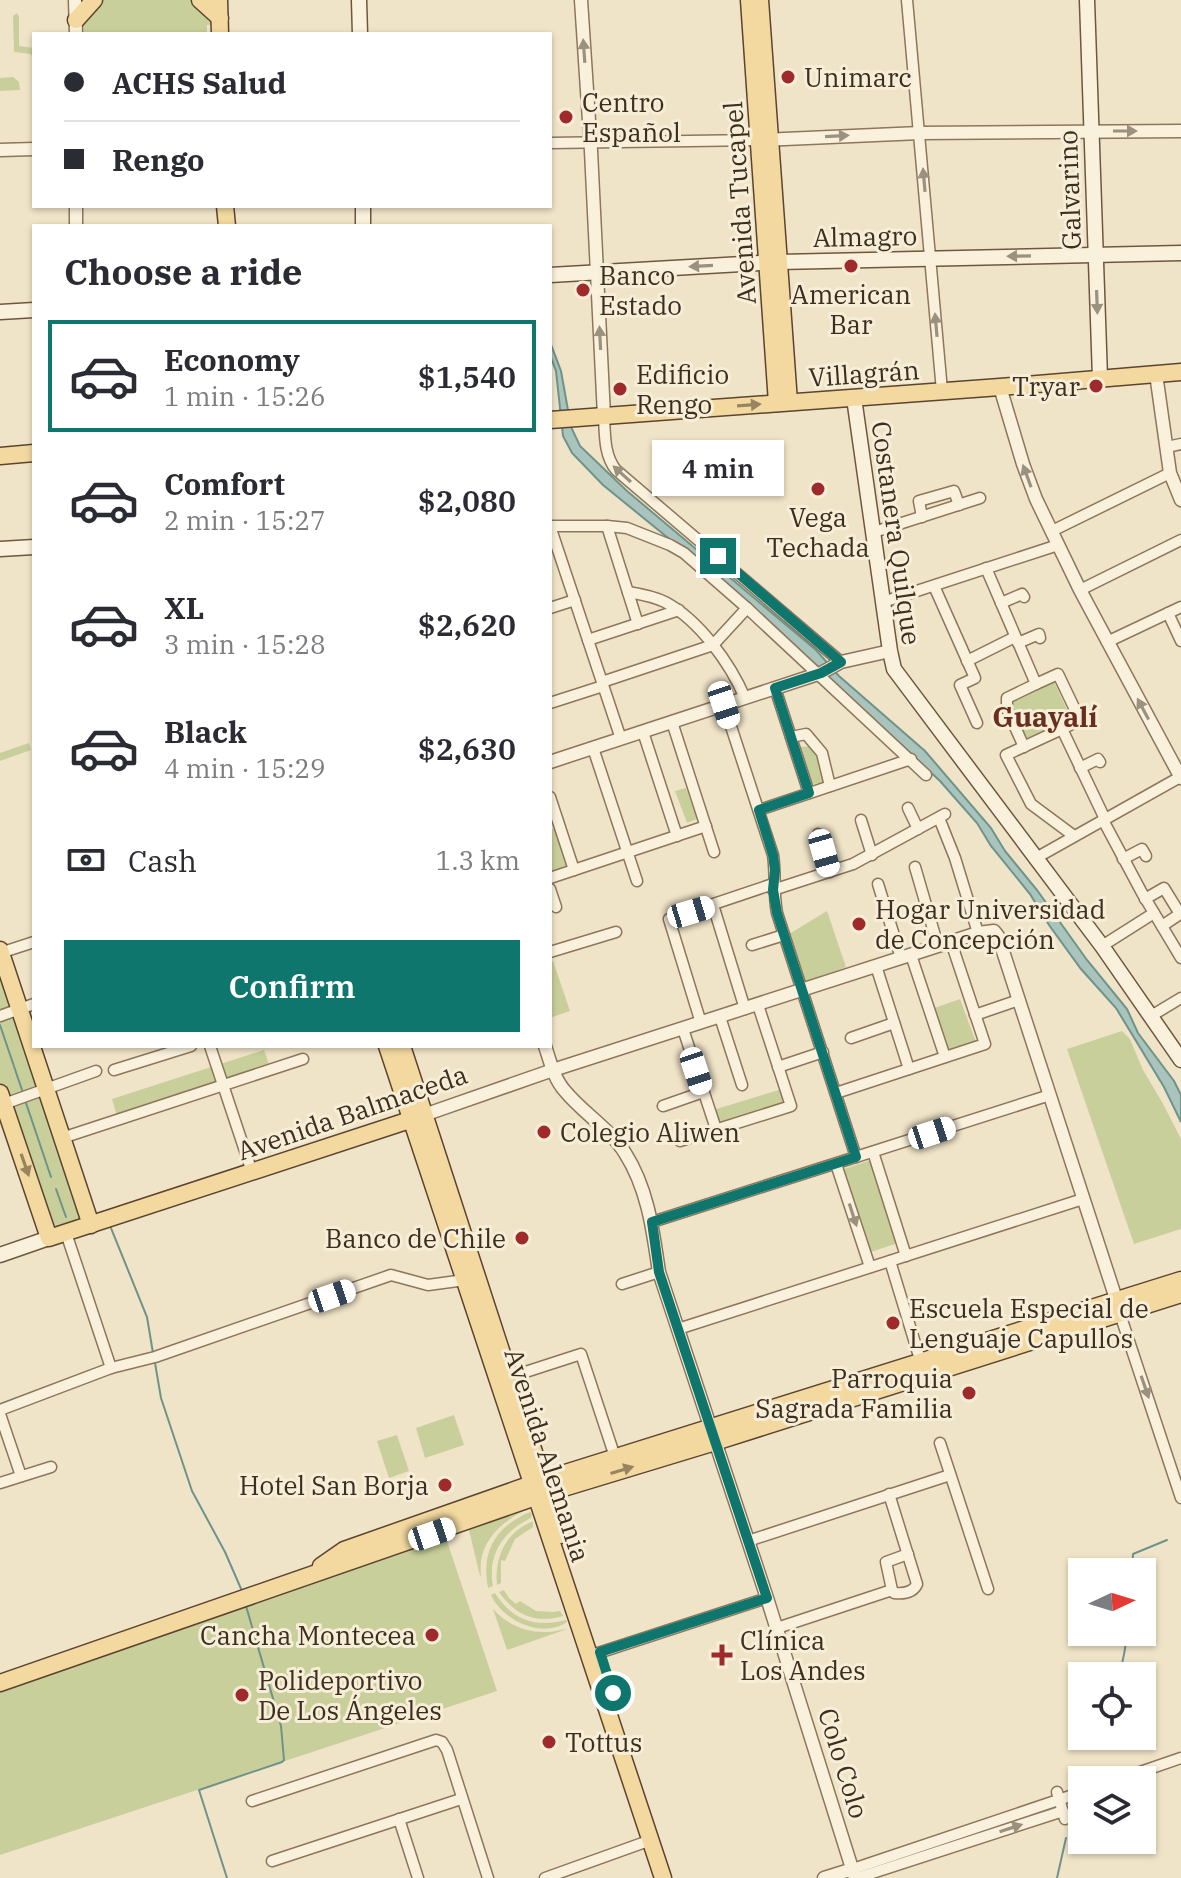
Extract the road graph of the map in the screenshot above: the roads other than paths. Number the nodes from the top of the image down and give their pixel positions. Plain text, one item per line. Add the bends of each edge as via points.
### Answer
1 (75, 0) edge
2 (94, 0) edge
3 (200, 0) edge
4 (219, 0) edge
5 (359, 0) edge
6 (581, 0) edge
7 (749, 0) edge
8 (760, 0) edge
9 (907, 0) edge
10 (1087, 0) edge
11 (220, 26) edge
12 (76, 27) edge
13 (360, 32) edge
14 (1091, 131) junction
15 (1181, 131) edge
16 (920, 133) junction
17 (765, 139) junction
18 (590, 142) junction
19 (552, 143) edge
20 (32, 149) edge
21 (0, 150) edge
22 (1181, 253) edge
23 (1095, 255) junction
24 (930, 258) junction
25 (774, 262) junction
26 (597, 272) junction
27 (552, 275) edge
28 (32, 310) edge
29 (0, 312) edge
30 (1181, 372) edge
31 (1156, 374) junction
32 (1100, 378) junction
33 (1000, 387) junction
34 (942, 391) junction
35 (854, 398) junction
36 (783, 403) junction
37 (604, 416) junction
38 (553, 420) edge
39 (1181, 444) edge
40 (1167, 447) junction
41 (32, 453) edge
42 (0, 456) edge
43 (1170, 473) junction
44 (980, 498) dead end
45 (1181, 500) edge
46 (959, 505) junction
47 (922, 517) junction
48 (552, 526) edge
49 (607, 526) junction
50 (683, 530) junction
51 (1052, 531) junction
52 (552, 532) edge
53 (874, 532) junction
54 (1181, 540) edge
55 (671, 544) junction
56 (1058, 545) junction
57 (32, 547) edge
58 (0, 549) edge
59 (986, 568) junction
60 (934, 586) junction
61 (1080, 590) junction
62 (628, 592) junction
63 (1024, 597) dead end
64 (575, 600) junction
65 (883, 602) junction
66 (1001, 603) junction
67 (552, 607) edge
68 (1181, 607) edge
69 (747, 608) junction
70 (679, 610) junction
71 (1168, 613) junction
72 (638, 624) junction
73 (1040, 638) dead end
74 (588, 640) junction
75 (1017, 640) junction
76 (1181, 641) edge
77 (1107, 642) junction
78 (713, 645) junction
79 (890, 651) junction
80 (967, 661) junction
81 (837, 664) junction
82 (819, 673) junction
83 (602, 684) junction
84 (1036, 684) junction
85 (775, 688) junction
86 (745, 698) junction
87 (552, 702) edge
88 (724, 705) junction
89 (672, 722) junction
90 (977, 723) dead end
91 (1062, 729) junction
92 (643, 732) junction
93 (791, 737) junction
94 (621, 739) junction
95 (1024, 747) junction
96 (593, 748) junction
97 (911, 759) junction
98 (552, 761) edge
99 (1100, 762) dead end
100 (1080, 768) junction
101 (926, 775) dead end
102 (1181, 778) edge
103 (830, 786) junction
104 (809, 793) junction
105 (908, 808) dead end
106 (759, 810) junction
107 (861, 820) dead end
108 (1104, 820) junction
109 (554, 825) edge
110 (706, 826) junction
111 (918, 829) junction
112 (818, 834) dead end
113 (677, 836) junction
114 (1074, 836) junction
115 (627, 852) junction
116 (714, 852) dead end
117 (872, 855) junction
118 (1146, 856) dead end
119 (1036, 858) junction
120 (1123, 859) junction
121 (915, 867) dead end
122 (574, 870) junction
123 (830, 872) junction
124 (552, 877) edge
125 (637, 881) dead end
126 (878, 884) dead end
127 (773, 887) junction
128 (552, 895) edge
129 (1145, 899) junction
130 (713, 905) junction
131 (556, 907) dead end
132 (1154, 913) junction
133 (1162, 926) junction
134 (616, 932) dead end
135 (978, 933) junction
136 (784, 935) junction
137 (32, 943) edge
138 (945, 944) junction
139 (752, 945) dead end
140 (1102, 946) junction
141 (552, 951) edge
142 (0, 952) edge
143 (906, 956) junction
144 (1181, 958) edge
145 (876, 966) junction
146 (803, 990) junction
147 (1181, 998) edge
148 (1019, 1000) junction
149 (758, 1005) junction
150 (27, 1007) edge
151 (745, 1009) junction
152 (975, 1015) junction
153 (0, 1016) edge
154 (1151, 1016) junction
155 (720, 1017) junction
156 (701, 1023) junction
157 (894, 1023) junction
158 (32, 1028) edge
159 (683, 1029) junction
160 (851, 1038) dead end
161 (37, 1048) edge
162 (185, 1048) edge
163 (211, 1048) edge
164 (388, 1048) edge
165 (402, 1048) edge
166 (546, 1048) edge
167 (823, 1052) junction
168 (945, 1057) junction
169 (303, 1059) dead end
170 (1181, 1060) edge
171 (778, 1067) junction
172 (909, 1069) junction
173 (114, 1070) dead end
174 (553, 1070) junction
175 (96, 1071) dead end
176 (223, 1085) junction
177 (742, 1085) dead end
178 (46, 1088) junction
179 (703, 1092) junction
180 (836, 1093) junction
181 (1050, 1095) junction
182 (663, 1106) dead end
183 (3, 1107) edge
184 (418, 1117) junction
185 (716, 1129) junction
186 (62, 1138) junction
187 (680, 1141) dead end
188 (873, 1152) junction
189 (856, 1157) junction
190 (836, 1164) junction
191 (252, 1172) junction
192 (1083, 1199) junction
193 (652, 1222) junction
194 (91, 1225) junction
195 (66, 1233) junction
196 (49, 1238) junction
197 (0, 1255) edge
198 (906, 1256) junction
199 (890, 1261) junction
200 (870, 1267) junction
201 (659, 1272) junction
202 (465, 1280) junction
203 (622, 1284) dead end
204 (1181, 1285) edge
205 (1118, 1307) junction
206 (678, 1329) junction
207 (111, 1368) junction
208 (923, 1368) junction
209 (510, 1377) junction
210 (0, 1412) edge
211 (713, 1434) junction
212 (940, 1443) dead end
213 (615, 1457) junction
214 (51, 1467) dead end
215 (950, 1475) junction
216 (21, 1476) junction
217 (0, 1483) edge
218 (540, 1488) junction
219 (889, 1494) junction
220 (1181, 1498) edge
221 (748, 1541) junction
222 (908, 1554) junction
223 (988, 1589) dead end
224 (892, 1590) junction
225 (767, 1598) junction
226 (777, 1628) junction
227 (594, 1654) junction
228 (0, 1683) edge
229 (1181, 1758) edge
230 (1156, 1767) edge
231 (461, 1799) junction
232 (252, 1801) dead end
233 (1068, 1801) edge
234 (399, 1819) junction
235 (651, 1840) junction
236 (272, 1861) dead end
237 (855, 1875) edge
238 (483, 1877) edge
239 (418, 1878) edge
240 (545, 1878) edge
241 (663, 1878) edge
242 (675, 1878) edge
243 (824, 1878) edge

1 - 12 street
2 - 12 main road
3 - 11 main road
4 - 11 main road
5 - 13 main road
18 -> 6 street
7 - 17 main road, Avenida Tucapel
8 - 17 main road, Avenida Tucapel
9 - 16 street
10 - 14 main road, Galvarino
14 -> 15 street
14 - 16 street
14 - 23 main road, Galvarino
17 -> 16 street
24 -> 16 street
17 - 18 street
17 - 25 main road, Avenida Tucapel
18 - 19 street
18 - 26 street
20 - 21 street
22 - 23 main road, Almagro
23 -> 24 main road, Almagro
23 -> 32 main road, Galvarino
24 - 25 main road, Almagro
34 -> 24 street
25 -> 26 main road, Almagro
25 - 36 main road, Avenida Tucapel
26 - 27 main road, Almagro
37 -> 26 street
28 - 29 main road
30 - 31 main road, Villagrán
31 - 32 main road, Villagrán
31 - 40 street
32 - 33 main road, Villagrán
33 - 34 main road, Villagrán
51 -> 33 street via 1023,464
34 - 35 main road, Villagrán
35 - 36 main road, Villagrán
35 - 53 main road, Costanera Quilque
37 -> 36 main road, Villagrán
37 - 38 main road, Villagrán
50 -> 37 street via 612,465
39 - 40 street
40 - 43 street
41 - 42 main road
43 - 45 street
43 - 51 street
44 - 46 street
46 - 47 street
46 - 47 street via 954,491 919,501
47 - 53 street
48 - 49 street
49 - 55 street
49 - 62 street
50 - 55 street
50 - 81 street
51 - 56 street
52 - 64 street
53 - 65 main road, Costanera Quilque
54 - 61 street
55 - 69 street
56 - 59 street
56 - 61 street
57 - 58 main road
59 - 60 street
59 - 66 street
60 - 65 street
60 - 80 street
61 - 77 street
62 - 70 street
62 - 72 street
63 - 66 street
64 - 67 street
64 - 74 street
65 - 79 main road, Costanera Quilque
66 - 75 street
68 - 71 street
69 - 78 street
69 - 82 street
70 - 72 street
70 - 78 street
71 - 76 street
71 - 77 street
72 - 74 street
73 - 75 street via 1039,634
74 - 83 street
75 - 80 street
75 - 84 street
102 -> 77 street
78 - 83 street
78 - 86 street
79 - 81 street
79 - 119 main road, Costanera Quilque via 902,681
80 - 90 street via 975,678 960,685
81 - 82 street
82 - 85 street
82 - 97 street
83 - 87 street
83 - 94 street
84 - 91 street via 1058,674 1080,720
84 - 95 street via 1006,703
85 - 86 street
85 - 93 street
86 - 88 street
88 - 89 street
88 - 106 street
89 - 92 street
89 - 110 street
91 - 95 street
91 - 100 street
92 - 94 street
92 - 113 street
93 - 103 street via 806,734 822,753
93 - 104 street
94 - 96 street
95 - 114 street via 1006,755 1031,804
96 - 98 street
96 - 115 street
97 - 101 street
97 - 103 street
99 - 100 street
100 - 108 street
102 - 108 street
103 - 104 street
104 - 106 street
105 - 111 street
106 - 127 street via 775,870
107 - 117 street
108 - 114 street
108 - 120 street
109 - 122 street
110 - 113 street
110 - 116 street
111 - 117 street
111 - 135 street via 942,816
112 - 123 street
113 - 115 street
114 - 119 street
115 - 122 street
115 - 125 street
117 - 123 street
118 - 120 street via 1142,849
119 - 140 main road, Costanera Quilque
120 - 129 street
121 - 138 street
122 - 124 street
123 - 127 street
126 - 143 street
127 - 130 street
127 - 136 street
128 - 131 street
129 - 132 street
129 - 133 street via 1164,888 1180,914
130 - 151 street
130 - 156 street via 669,919
132 - 133 street
132 - 140 street
133 - 144 street
134 - 141 street
135 - 138 street, Avenida Balmaceda
135 - 148 street, Avenida Balmaceda via 994,931 998,936
136 - 139 street
136 - 146 street
137 - 142 street
138 - 143 street, Avenida Balmaceda
138 - 152 street
140 - 154 main road, Costanera Quilque
142 - 150 main road
143 - 145 street, Avenida Balmaceda
143 - 168 street
145 - 146 street, Avenida Balmaceda
145 - 157 street
146 - 149 street, Avenida Balmaceda
146 - 167 street
147 - 154 street
148 - 152 street
148 - 181 street
149 - 151 street, Avenida Balmaceda
149 - 171 street
150 - 153 street
150 - 158 main road
151 - 155 street, Avenida Balmaceda
152 - 168 street via 985,1044
154 - 170 main road, Costanera Quilque
155 - 156 street, Avenida Balmaceda
155 - 177 street
156 - 159 street, Avenida Balmaceda
157 - 160 street
157 - 172 street
159 - 174 street, Avenida Balmaceda
159 - 179 street
161 - 178 main road
162 - 173 street
163 - 176 street
164 - 184 main road, Avenida Alemania
165 - 184 main road, Avenida Alemania
166 - 174 street, Colo Colo
167 - 171 street
167 - 180 street
168 - 172 street
169 - 176 street
171 - 185 street via 791,1106
172 - 180 street
174 - 184 street, Avenida Balmaceda
174 - 193 street, Colo Colo via 562,1089 625,1152
175 - 178 street
176 - 186 street
176 - 191 street
178 - 183 street
178 - 186 main road
179 - 182 street
179 - 185 street
180 - 189 street
181 - 188 street
181 - 192 street
183 -> 196 main road
184 - 191 main road, Avenida Balmaceda
184 - 202 main road, Avenida Alemania
184 - 209 main road, Avenida Alemania
185 - 187 street
186 - 194 main road
188 - 189 street
188 - 198 street
189 - 190 street
190 - 193 street
190 -> 200 street
191 - 194 main road, Avenida Balmaceda
192 - 198 street
192 - 205 street
193 - 201 street, Colo Colo
194 - 195 main road, Avenida Balmaceda
195 - 196 main road, Avenida Balmaceda
195 - 207 street
196 - 197 main road, Avenida Balmaceda
198 - 199 street
199 - 200 street
199 - 208 street
200 - 206 street
201 - 203 street
201 - 206 street, Colo Colo
202 - 207 street via 428,1285 391,1275
202 - 218 main road, Avenida Alemania
204 - 205 main road
205 - 208 main road
205 -> 220 street
206 - 211 street, Colo Colo
207 - 210 street
208 - 211 main road
209 - 213 street via 581,1354
209 - 218 main road, Avenida Alemania
210 - 216 street
211 - 213 main road
218 -> 211 main road
211 - 221 street, Colo Colo
212 - 215 street
213 - 218 main road
214 - 216 street
215 - 219 street
215 - 223 street
216 - 217 street
218 - 227 main road, Avenida Alemania
218 - 228 main road via 408,1534 300,1580
219 - 221 street
219 - 222 street
221 - 225 street, Colo Colo
222 - 224 street via 886,1562
222 - 224 street via 917,1584 902,1594
224 - 226 street
225 - 226 street, Colo Colo
225 - 227 street
226 - 237 street, Colo Colo
227 - 235 main road, Avenida Alemania
227 - 242 main road, Avenida Alemania
229 - 230 street
231 - 232 street via 447,1750 436,1740
231 - 234 street
231 - 238 street
233 - 237 street
234 - 236 street
234 - 239 street
235 - 240 street
235 - 241 main road, Avenida Alemania
237 - 243 street

